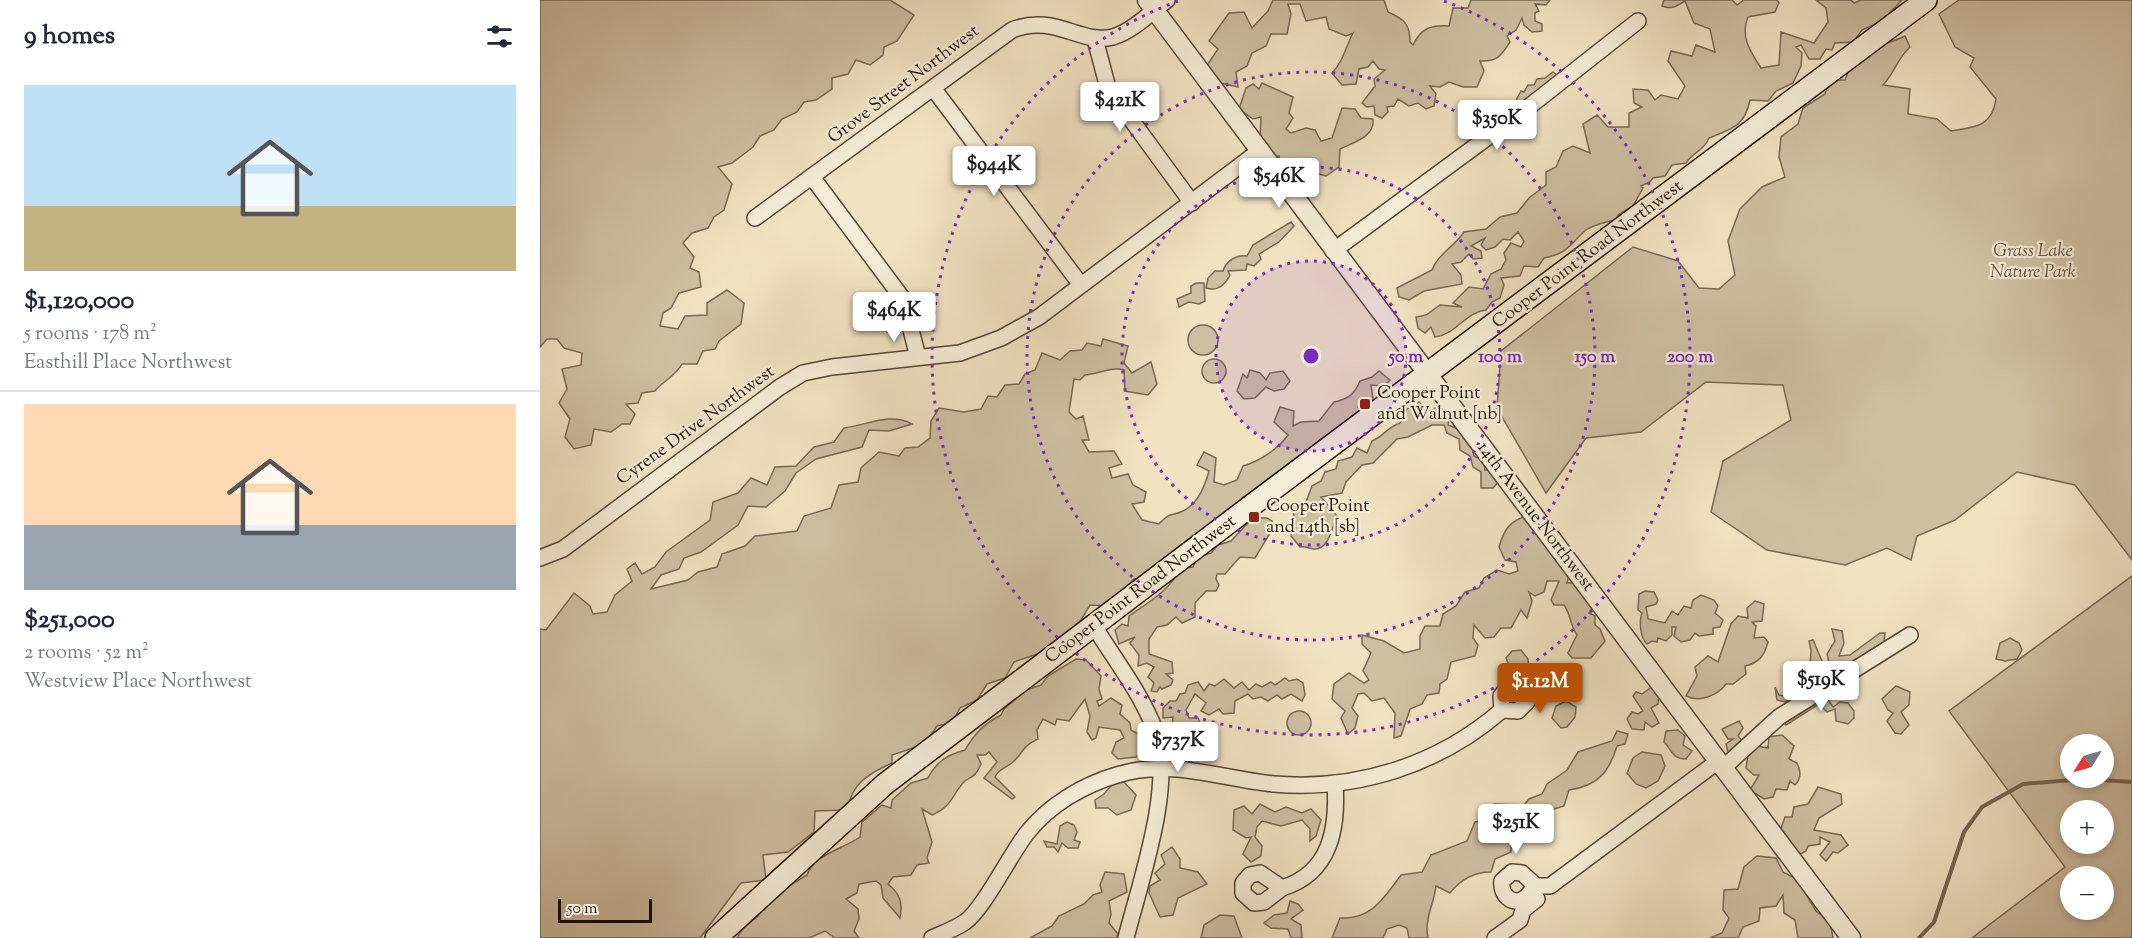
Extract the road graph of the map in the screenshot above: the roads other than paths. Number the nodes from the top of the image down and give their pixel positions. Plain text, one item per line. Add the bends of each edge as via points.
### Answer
1 (1926, 0) edge
2 (1156, 3) edge
3 (1638, 21) dead end
4 (1095, 39) junction
5 (933, 88) junction
6 (1258, 152) junction
7 (812, 177) junction
8 (1192, 204) junction
9 (754, 218) dead end
10 (1333, 251) junction
11 (1081, 285) junction
12 (918, 357) junction
13 (1428, 375) junction
14 (540, 558) edge
15 (1094, 626) junction
16 (1910, 636) dead end
17 (1502, 710) dead end
18 (1719, 766) junction
19 (1161, 767) junction
20 (1335, 783) junction
21 (1282, 888) dead end
22 (716, 938) edge
23 (932, 938) edge
24 (1126, 938) edge
25 (1495, 938) edge
26 (1851, 938) edge

1 - 13 main road, Cooper Point Road Northwest
2 - 4 street via 1127,31
2 - 6 street, 14th Avenue Northwest
3 - 10 street
4 - 5 street, Grove Street Northwest via 1069,29 1026,25 993,42
4 - 8 street via 1108,88
5 - 7 street, Grove Street Northwest
5 - 11 street
6 - 8 street, Cyrene Drive Northwest
6 - 10 street, 14th Avenue Northwest
7 - 9 street, Grove Street Northwest
7 - 12 street via 903,299
8 - 11 street, Cyrene Drive Northwest
10 - 13 street, 14th Avenue Northwest
11 - 12 street, Cyrene Drive Northwest via 1039,317 1001,338 960,353
12 - 14 street, Cyrene Drive Northwest via 804,373 563,549
13 - 15 main road, Cooper Point Road Northwest
13 - 18 street, 14th Avenue Northwest
15 - 19 street via 1155,731
15 - 22 main road, Cooper Point Road Northwest via 885,784
16 - 18 street via 1779,717
17 - 20 street via 1466,738 1430,758 1367,778
18 - 25 street via 1543,886 1543,895 1523,910 1520,920
18 - 26 street, 14th Avenue Northwest
19 - 20 street via 1275,784
19 - 23 street via 1119,774 1062,800 1027,832 967,921
19 - 24 street via 1163,784
20 - 21 street via 1337,812 1330,844 1305,878

